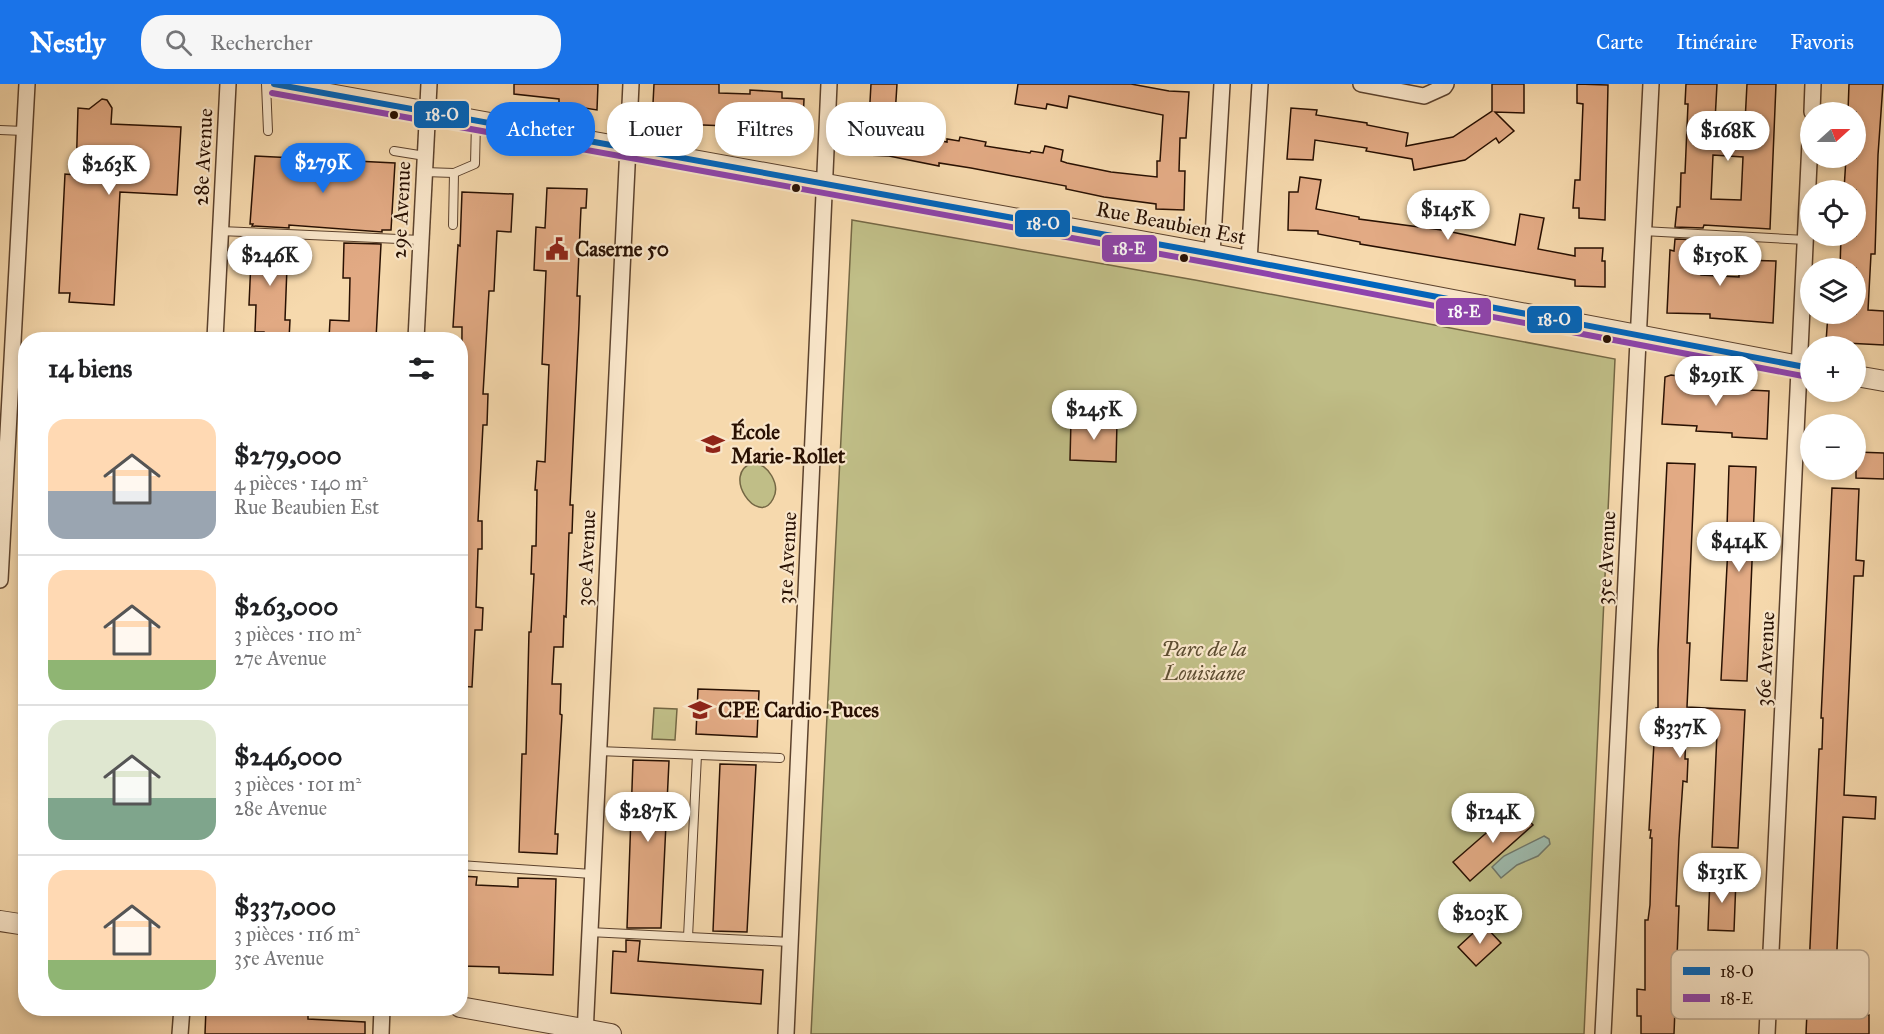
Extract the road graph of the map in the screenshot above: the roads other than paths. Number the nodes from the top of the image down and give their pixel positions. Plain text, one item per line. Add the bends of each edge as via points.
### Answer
1 (27, 84) edge
2 (228, 84) edge
3 (266, 84) edge
4 (274, 84) edge
5 (429, 84) edge
6 (631, 84) edge
7 (829, 84) edge
8 (1222, 84) edge
9 (1260, 84) edge
10 (1361, 84) edge
11 (1446, 84) edge
12 (1651, 84) edge
13 (1813, 84) edge
14 (630, 102) edge
15 (1812, 102) edge
16 (427, 111) junction
17 (476, 121) junction
18 (0, 130) edge
19 (24, 131) junction
20 (268, 131) dead end
21 (607, 145) edge
22 (394, 151) dead end
23 (425, 156) junction
24 (627, 156) edge
25 (668, 156) edge
26 (424, 172) junction
27 (454, 173) junction
28 (825, 183) junction
29 (453, 225) dead end
30 (220, 231) junction
31 (1643, 231) junction
32 (421, 240) junction
33 (1800, 240) edge
34 (1806, 246) edge
35 (1212, 254) junction
36 (1249, 261) junction
37 (215, 332) edge
38 (416, 332) edge
39 (1637, 334) junction
40 (1805, 336) edge
41 (1800, 366) edge
42 (1866, 378) edge
43 (1884, 381) edge
44 (1803, 402) edge
45 (0, 580) edge
46 (598, 751) junction
47 (697, 755) junction
48 (780, 758) dead end
49 (468, 866) edge
50 (592, 874) junction
51 (0, 921) edge
52 (18, 924) edge
53 (589, 932) junction
54 (688, 937) junction
55 (790, 942) junction
56 (1772, 950) edge
57 (468, 1009) edge
58 (181, 1016) edge
59 (382, 1016) edge
60 (1768, 1019) edge
61 (585, 1032) edge
62 (180, 1034) edge
63 (381, 1034) edge
64 (611, 1034) edge
65 (786, 1034) edge
66 (1603, 1034) edge
67 (1767, 1034) edge

1 - 19 street
2 - 30 street, 28e Avenue
3 - 20 lane
4 - 16 street, Rue Beaubien Est
5 - 16 street, 29e Avenue
6 - 14 street, 30e Avenue
7 - 28 street, 31e Avenue
8 - 35 street
9 - 36 street
10 - 11 street via 1424,96
12 - 31 street, 35e Avenue
13 - 15 street
16 - 17 street, Rue Beaubien Est
16 - 23 street, 29e Avenue
17 - 21 street, Rue Beaubien Est
17 - 27 lane via 475,164
18 - 19 lane
19 - 45 street
22 - 23 lane
23 - 26 street, 29e Avenue
24 - 46 street, 30e Avenue
25 - 28 street, Rue Beaubien Est
26 - 27 lane
26 - 32 street, 29e Avenue
27 - 29 lane
28 - 35 street, Rue Beaubien Est
28 - 55 street, 31e Avenue
30 - 32 lane
30 - 37 street, 28e Avenue
31 - 33 lane
31 - 39 street, 35e Avenue
32 - 38 street, 29e Avenue
34 - 40 street, 36e Avenue
35 - 36 street, Rue Beaubien Est
36 - 39 street, Rue Beaubien Est
39 - 41 street, Rue Beaubien Est
39 - 66 street, 35e Avenue
42 - 43 street
44 - 56 street, 36e Avenue
46 - 47 lane
46 - 50 street, 30e Avenue
47 - 48 lane
47 - 54 lane
49 - 50 lane
50 - 53 street, 30e Avenue
51 - 52 street
53 - 54 lane
53 - 61 street, 30e Avenue
54 - 55 lane
55 - 65 street, 31e Avenue
57 - 61 street
58 - 62 street
59 - 63 street
60 - 67 street, 36e Avenue
61 - 64 street

